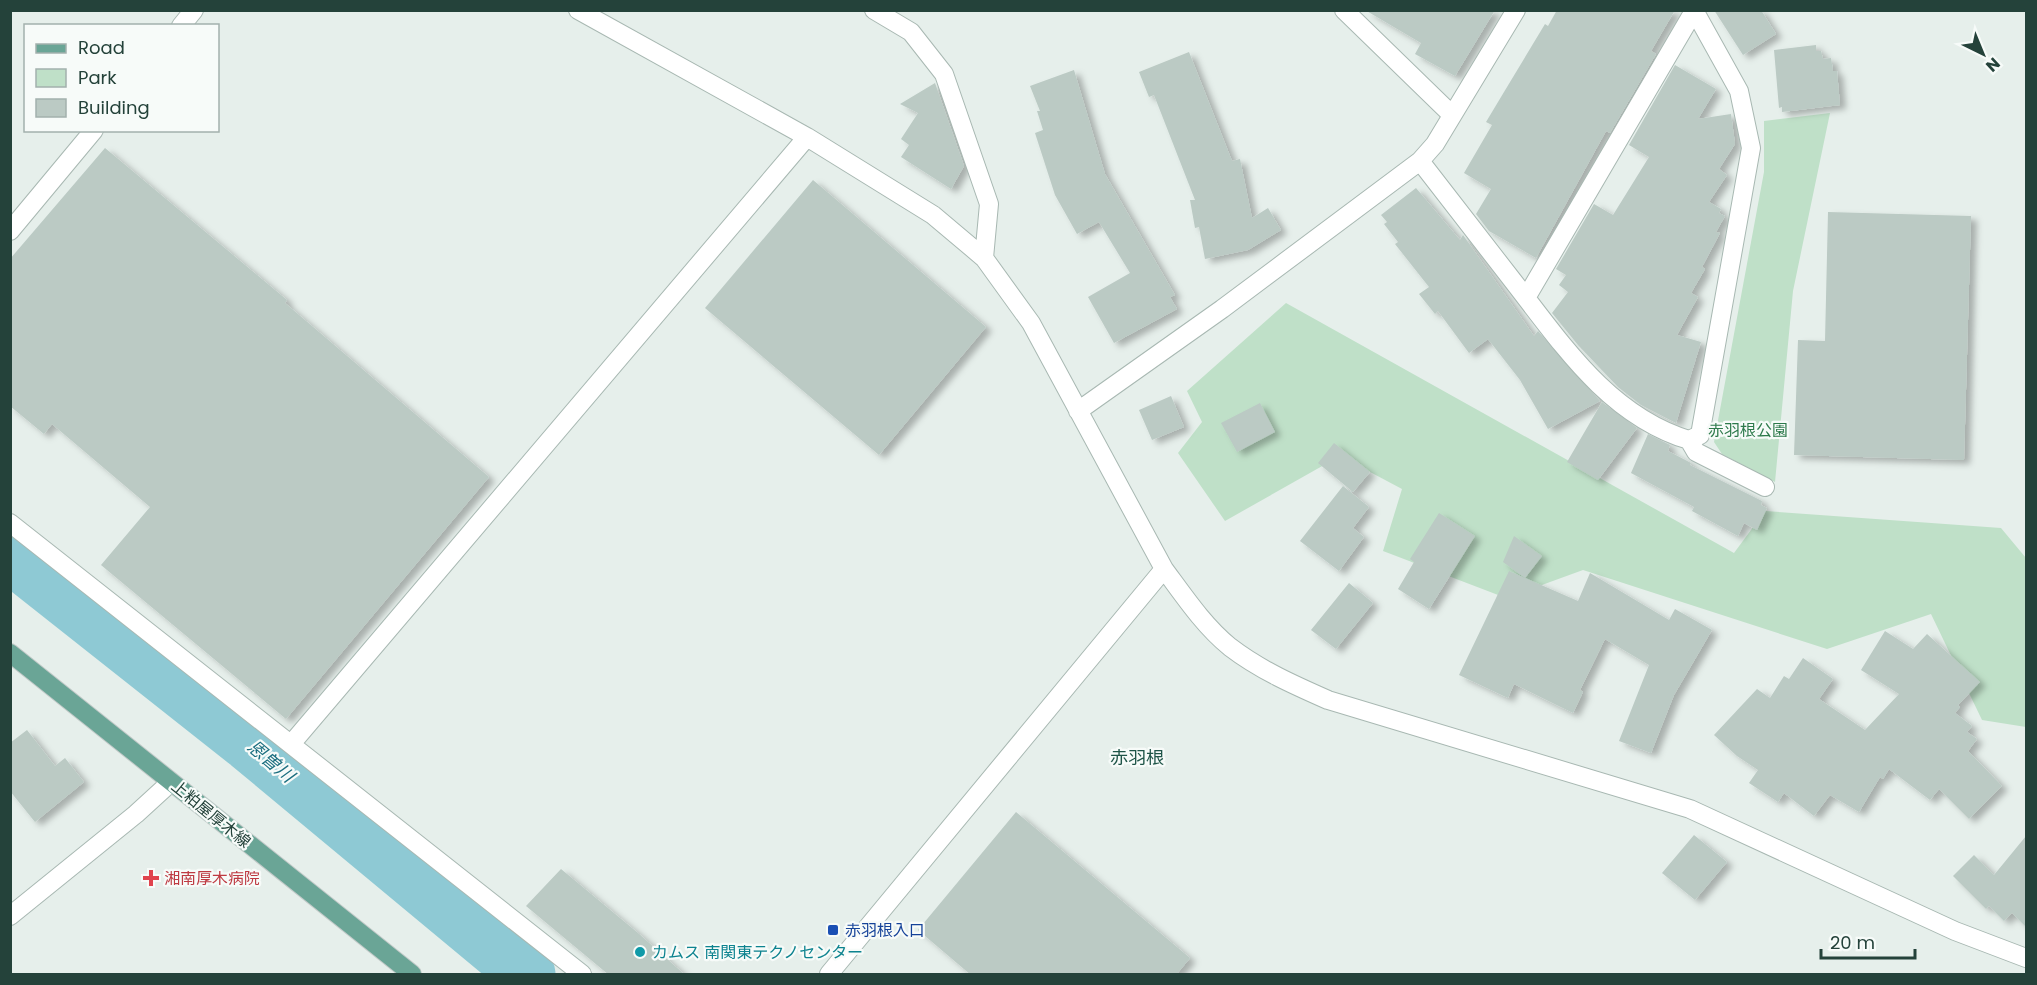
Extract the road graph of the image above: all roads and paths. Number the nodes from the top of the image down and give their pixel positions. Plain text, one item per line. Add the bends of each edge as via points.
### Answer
1 (194, 10) edge
2 (578, 10) edge
3 (874, 10) edge
4 (1344, 10) edge
5 (1516, 10) edge
6 (1694, 11) edge
7 (184, 24) edge
8 (1452, 115) junction
9 (92, 132) edge
10 (807, 137) junction
11 (1420, 162) junction
12 (10, 231) edge
13 (984, 258) junction
14 (1526, 298) junction
15 (1078, 411) junction
16 (1689, 440) junction
17 (1765, 487) dead end
18 (10, 523) edge
19 (1164, 569) junction
20 (10, 653) edge
21 (292, 743) junction
22 (171, 782) junction
23 (10, 916) edge
24 (2026, 958) edge
25 (412, 975) edge
26 (582, 975) edge
27 (829, 975) edge

1 - 7 street
2 - 10 street
3 - 13 street via 911,32 944,74 989,204
4 - 8 street
5 - 8 street
6 - 14 street
6 - 16 street via 1739,91 1751,148 1700,435
8 - 11 street
9 - 12 street
10 - 13 street via 933,215
10 - 21 street
11 - 14 street
11 - 15 street
13 - 15 street via 1031,323
14 - 16 street via 1594,383 1631,413 1667,434
15 - 19 street
16 - 17 street via 1696,452
18 - 21 street
19 - 24 street via 1191,606 1230,647 1280,679 1328,700 1690,809 1954,931
19 - 27 street
20 - 22 main road, 上粕屋厚木線
21 - 26 street
22 - 23 street
22 - 25 main road, 上粕屋厚木線

